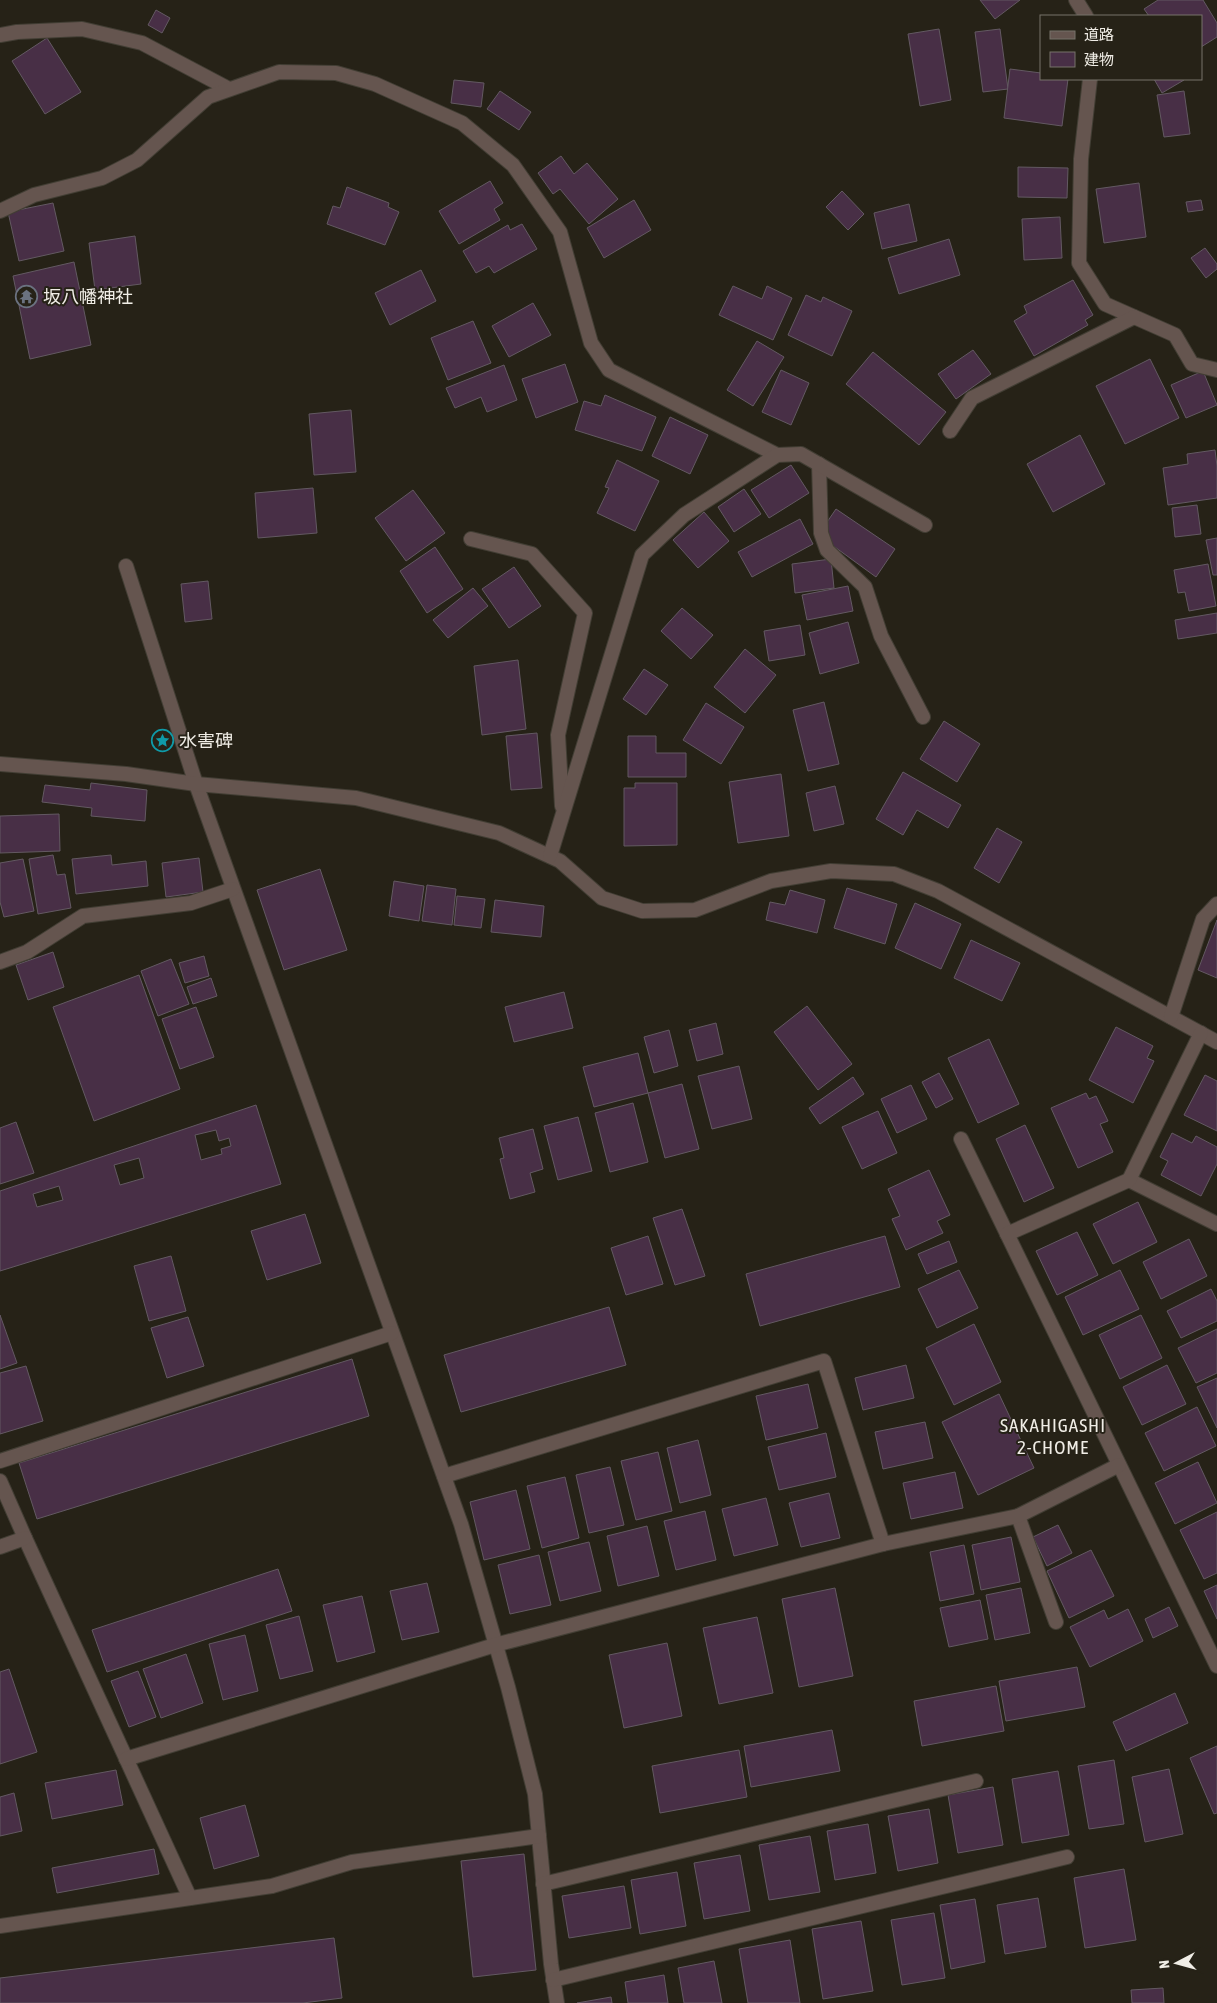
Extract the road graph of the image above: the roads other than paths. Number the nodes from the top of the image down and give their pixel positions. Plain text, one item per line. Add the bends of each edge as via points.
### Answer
1 (1076, 0) edge
2 (1085, 15) edge
3 (0, 35) edge
4 (1090, 80) edge
5 (230, 89) junction
6 (0, 211) edge
7 (1134, 317) junction
8 (1217, 370) edge
9 (950, 431) dead end
10 (777, 455) junction
11 (819, 464) junction
12 (925, 525) dead end
13 (471, 539) dead end
14 (126, 566) dead end
15 (922, 717) dead end
16 (0, 764) edge
17 (196, 784) junction
18 (562, 817) junction
19 (550, 856) junction
20 (234, 889) junction
21 (1217, 904) edge
22 (0, 962) edge
23 (1170, 1017) junction
24 (1201, 1033) junction
25 (1217, 1042) edge
26 (961, 1139) dead end
27 (1130, 1180) junction
28 (1217, 1224) edge
29 (1007, 1234) junction
30 (392, 1333) junction
31 (0, 1461) edge
32 (1119, 1466) junction
33 (444, 1476) junction
34 (0, 1481) edge
35 (1018, 1516) junction
36 (25, 1538) junction
37 (883, 1544) junction
38 (0, 1547) edge
39 (1056, 1622) dead end
40 (496, 1645) junction
41 (1217, 1666) edge
42 (126, 1759) junction
43 (976, 1781) dead end
44 (539, 1836) junction
45 (1067, 1857) dead end
46 (543, 1884) junction
47 (190, 1898) junction
48 (0, 1926) edge
49 (553, 1980) junction
50 (557, 2003) edge

1 - 2 street
3 - 5 street via 82,29 142,43
4 - 7 street via 1081,159 1079,263 1105,304
5 - 6 street via 208,97 137,160 102,178 34,195
5 - 10 street via 279,72 336,73 375,84 462,122 513,164 560,232 591,343 609,370
7 - 8 street via 1175,335 1192,364
7 - 9 street via 972,398
10 - 11 street via 801,454
10 - 18 street via 684,515 642,555
11 - 12 street
11 - 15 street via 821,532 827,550 865,587 881,636
13 - 18 street via 532,554 585,613 558,735
14 - 17 street
16 - 17 street via 126,774
17 - 19 street via 356,798 499,833
17 - 20 street
18 - 19 street
19 - 23 street via 602,898 642,911 695,910 771,881 831,870 894,874 938,891
20 - 22 street via 191,902 83,916 27,952
20 - 30 street
21 - 23 street via 1203,919
23 - 24 street
24 - 25 street
24 - 27 street
26 - 29 street
27 - 28 street
27 - 29 street
29 - 32 street
30 - 31 street
30 - 33 street
32 - 35 street
32 - 41 street
33 - 37 street via 824,1361
33 - 40 street
34 - 36 street
35 - 37 street
35 - 39 street
36 - 38 street
36 - 42 street
37 - 40 street
40 - 42 street
40 - 44 street via 535,1794
42 - 47 street
43 - 46 street
44 - 46 street
44 - 47 street via 352,1862 272,1886
45 - 49 street
46 - 49 street
47 - 48 street
49 - 50 street

